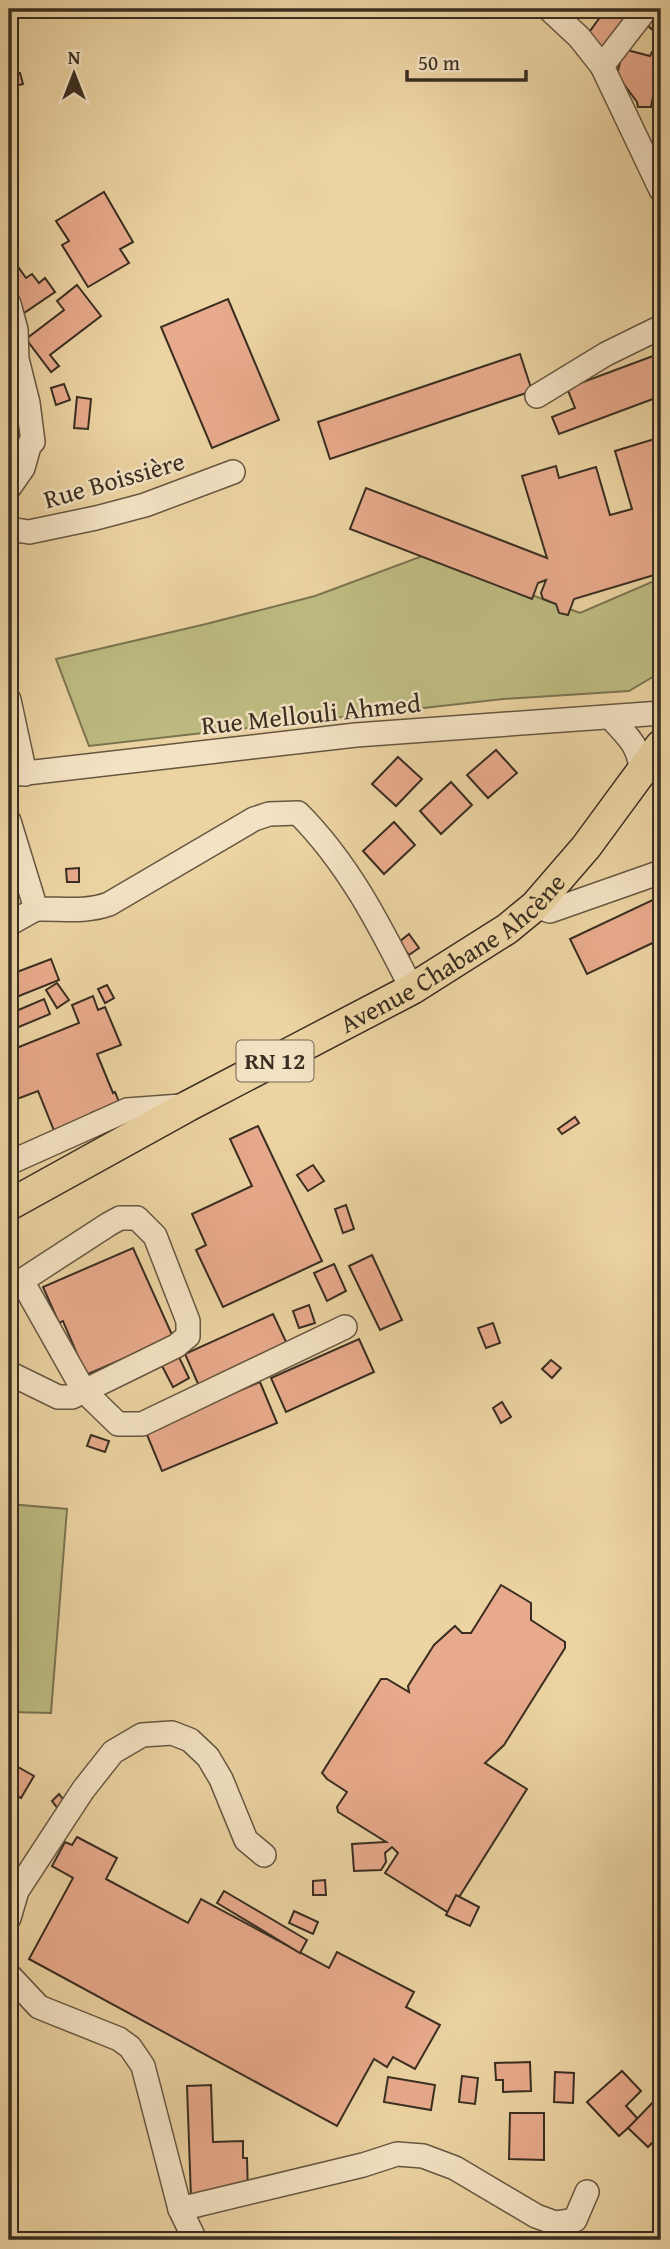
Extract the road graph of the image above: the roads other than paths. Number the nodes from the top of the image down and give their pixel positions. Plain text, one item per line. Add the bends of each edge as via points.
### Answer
1 (549, 9) edge
2 (646, 9) edge
3 (602, 66) junction
4 (661, 190) edge
5 (9, 304) edge
6 (661, 327) edge
7 (13, 359) edge
8 (537, 396) dead end
9 (9, 441) edge
10 (33, 442) junction
11 (233, 472) dead end
12 (9, 488) edge
13 (9, 529) edge
14 (9, 700) edge
15 (661, 701) edge
16 (661, 713) edge
17 (615, 717) junction
18 (661, 742) edge
19 (642, 772) junction
20 (17, 774) edge
21 (9, 821) edge
22 (661, 872) edge
23 (535, 906) junction
24 (36, 909) junction
25 (9, 924) edge
26 (412, 989) junction
27 (188, 1106) junction
28 (9, 1163) edge
29 (9, 1205) edge
30 (15, 1285) edge
31 (345, 1327) dead end
32 (9, 1373) edge
33 (84, 1391) junction
34 (264, 1855) dead end
35 (9, 1918) edge
36 (9, 1975) edge
37 (587, 2192) dead end
38 (180, 2209) junction
39 (195, 2240) edge

1 - 3 street
2 - 3 street
3 - 4 street
5 - 7 street via 16,330
6 - 8 street
7 - 10 street via 28,403
9 - 10 street
10 - 12 street
11 - 13 street, Rue Boissière via 96,518 29,532
14 - 20 street
15 - 17 street
16 - 17 street, Rue Mellouli Ahmed
17 - 18 street via 645,729
17 - 19 street via 638,751
17 - 20 street, Rue Mellouli Ahmed via 356,735
18 - 19 main road, Avenue Chabane Ahcène / RN 12
19 - 23 main road, Avenue Chabane Ahcène / RN 12
21 - 24 street
22 - 23 street via 551,911
23 - 26 main road, Avenue Chabane Ahcène / RN 12
24 - 25 street
24 - 26 street via 65,911 109,904 254,819 298,813 353,879
26 - 27 main road, Avenue Chabane Ahcène / RN 12
27 - 28 street via 127,1110
27 - 29 main road, Avenue Chabane Ahcène / RN 12
30 - 33 street
30 - 33 street via 120,1218 137,1218 155,1236 188,1321 188,1336
31 - 33 street via 142,1424 118,1424
32 - 33 street via 58,1397
34 - 35 street via 246,1840 208,1757 190,1740 172,1733 142,1735 113,1752 83,1790 17,1891
36 - 38 street via 39,2007 119,2039 130,2048 143,2066
37 - 38 street via 575,2220 555,2222 536,2216 455,2168 423,2156 397,2154
38 - 39 street

